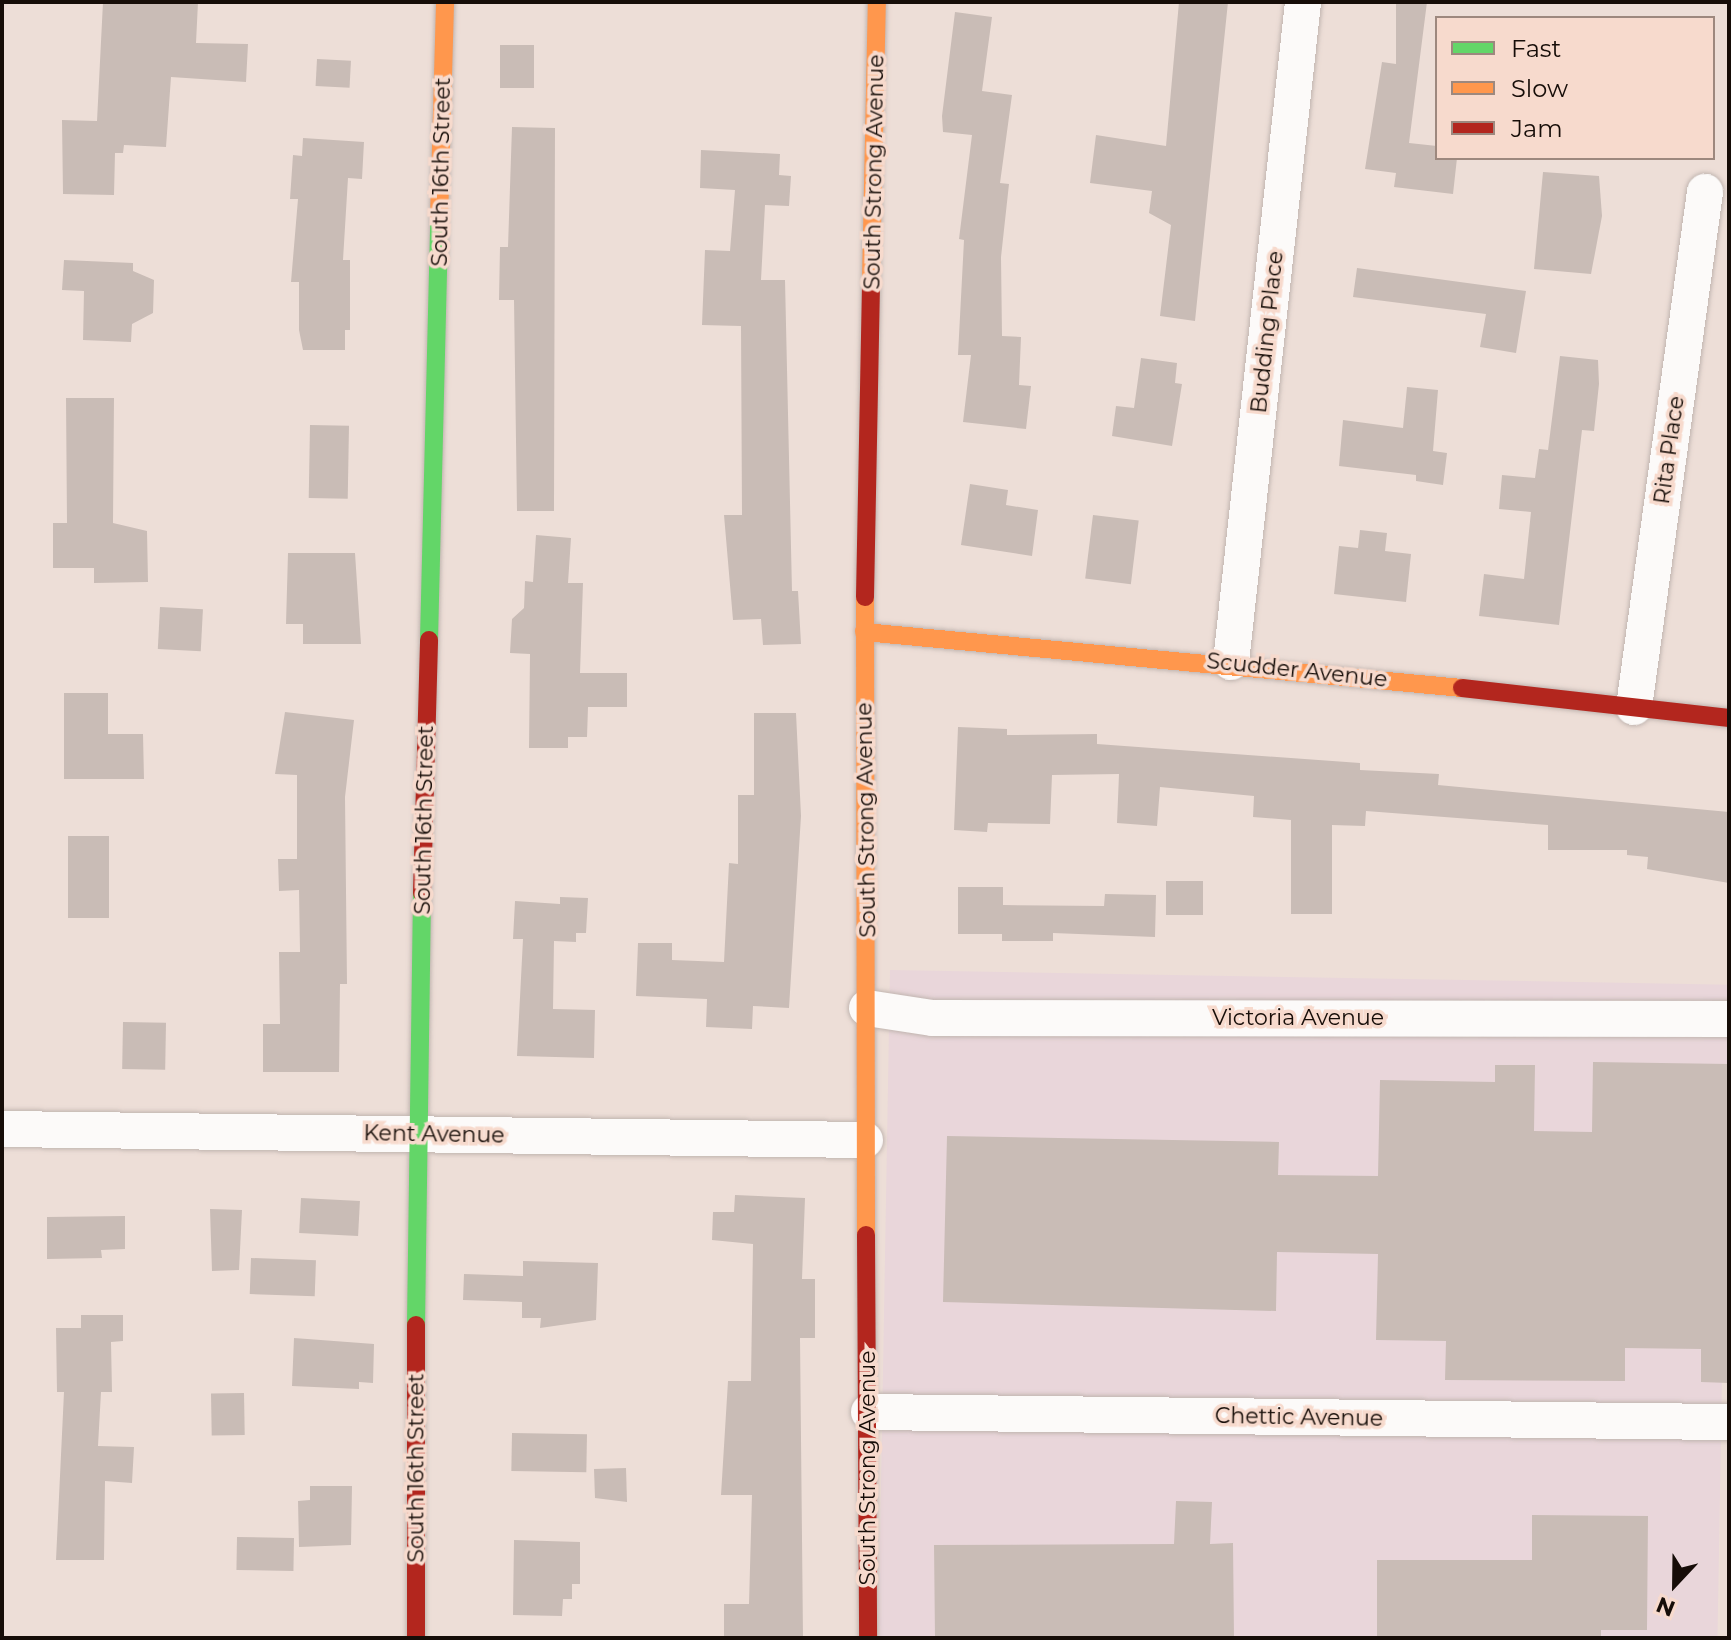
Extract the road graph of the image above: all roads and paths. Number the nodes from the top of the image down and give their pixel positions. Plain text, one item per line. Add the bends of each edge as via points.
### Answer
1 (445, 2) edge
2 (877, 2) edge
3 (1303, 2) edge
4 (1705, 192) dead end
5 (864, 632) junction
6 (1231, 662) junction
7 (1634, 707) junction
8 (1729, 718) edge
9 (867, 1008) junction
10 (1729, 1019) edge
11 (2, 1129) edge
12 (416, 1134) junction
13 (865, 1140) junction
14 (869, 1412) junction
15 (1729, 1422) edge
16 (416, 1638) edge
17 (868, 1638) edge

1 - 12 street, South 16th Street
2 - 5 street, South Strong Avenue
3 - 6 street, Budding Place
4 - 7 street, Rita Place
5 - 6 street, Scudder Avenue
5 - 9 street, South Strong Avenue
6 - 7 street, Scudder Avenue
7 - 8 street, Scudder Avenue
9 - 10 street, Victoria Avenue via 932,1018
9 - 13 street, South Strong Avenue
11 - 12 street, Kent Avenue
12 - 13 street, Kent Avenue
12 - 16 street, South 16th Street
13 - 14 street, South Strong Avenue
14 - 15 street, Chettic Avenue
14 - 17 street, South Strong Avenue

